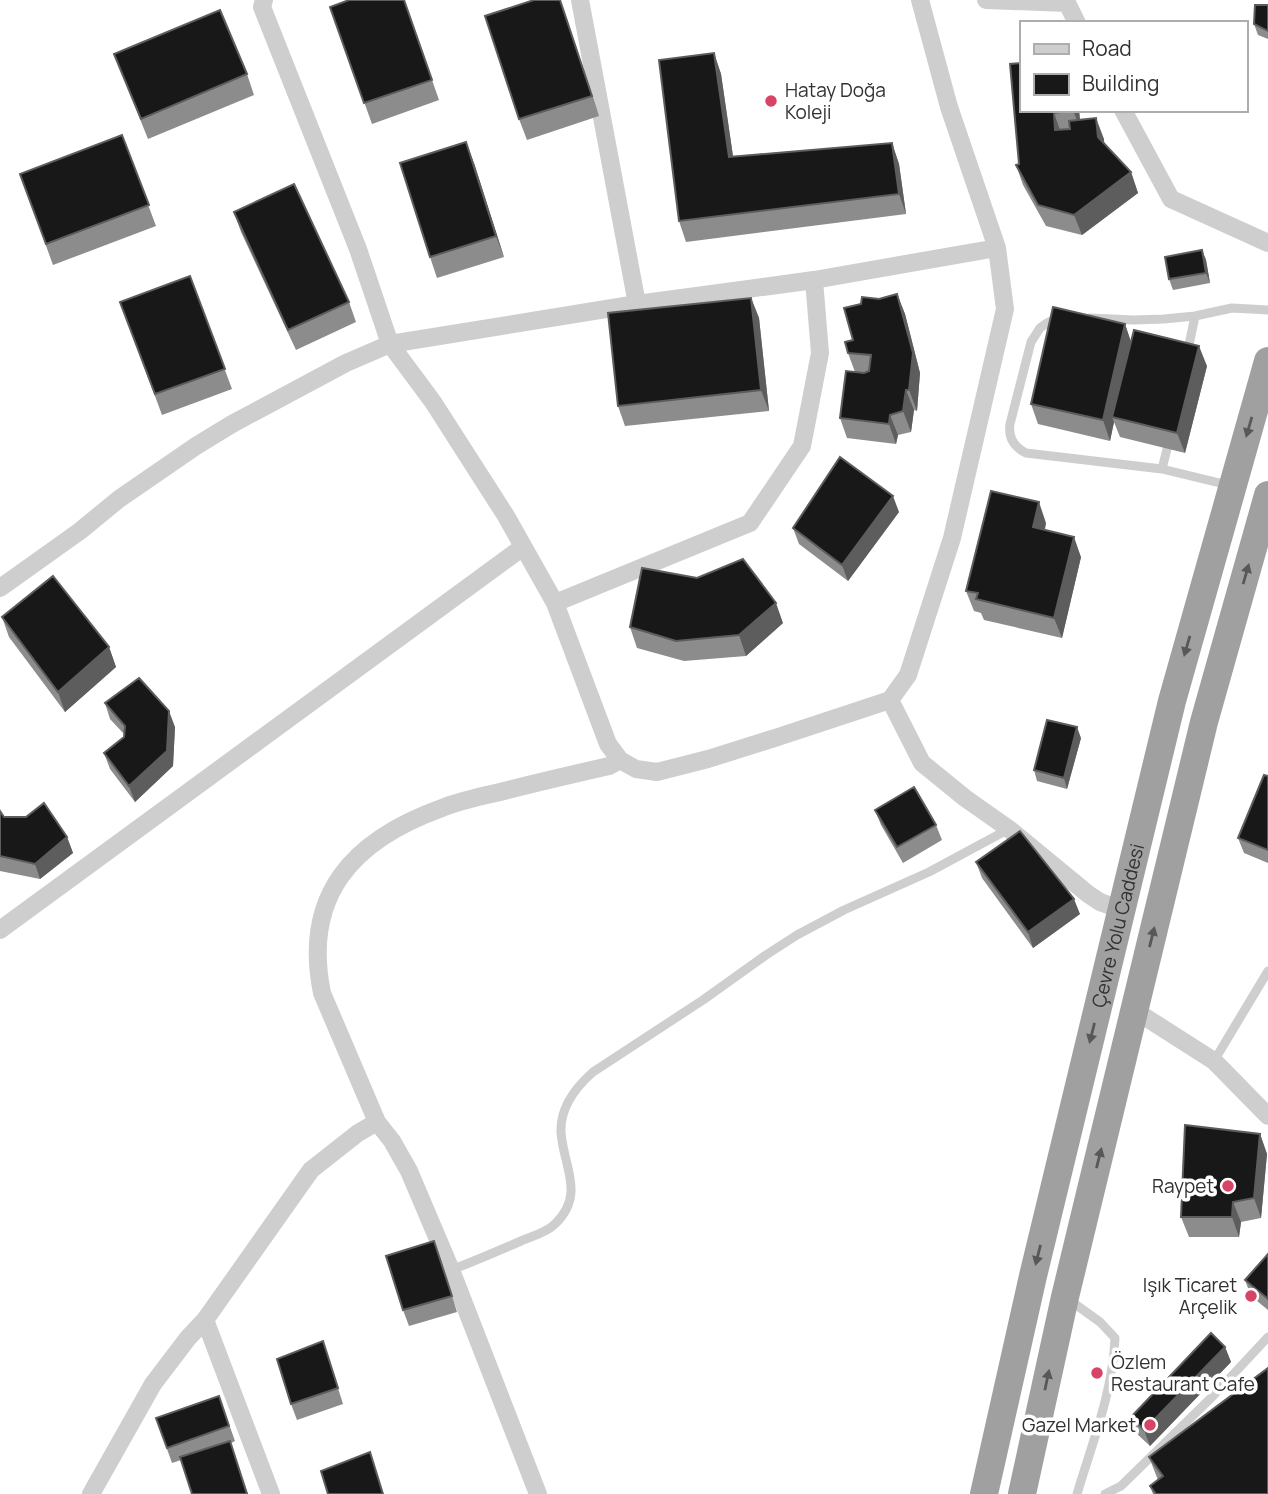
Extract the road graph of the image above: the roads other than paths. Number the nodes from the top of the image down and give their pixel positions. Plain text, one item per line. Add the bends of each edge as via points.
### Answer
1 (264, 0) edge
2 (580, 0) edge
3 (920, 0) edge
4 (986, 0) edge
5 (1052, 1) edge
6 (1076, 21) edge
7 (1124, 112) edge
8 (1268, 243) edge
9 (997, 248) junction
10 (814, 280) junction
11 (636, 304) junction
12 (1268, 310) edge
13 (1195, 316) junction
14 (390, 344) junction
15 (1185, 361) edge
16 (1268, 362) edge
17 (1167, 449) edge
18 (1162, 469) junction
19 (1233, 486) junction
20 (1268, 495) edge
21 (523, 547) junction
22 (0, 588) edge
23 (555, 603) junction
24 (890, 700) junction
25 (620, 760) junction
26 (1009, 830) junction
27 (1122, 910) junction
28 (0, 930) edge
29 (1268, 971) edge
30 (1134, 1010) junction
31 (1214, 1061) junction
32 (1268, 1116) edge
33 (377, 1122) junction
34 (451, 1270) junction
35 (1065, 1297) junction
36 (205, 1320) junction
37 (1268, 1337) edge
38 (91, 1494) edge
39 (271, 1494) edge
40 (538, 1494) edge
41 (984, 1494) edge
42 (1022, 1494) edge
43 (1077, 1494) edge
44 (1105, 1494) edge

1 - 14 street via 262,7 358,249
2 - 11 street
3 - 9 street via 949,107
4 - 5 street
5 - 6 street via 1067,3
7 - 8 street via 1171,199
9 - 10 street
9 - 24 street via 1005,309 953,538 908,675
10 - 11 street
10 - 23 street via 820,353 802,446 750,523
11 - 14 street
12 - 13 lane via 1232,308
13 - 15 lane
13 - 18 lane via 1133,320 1063,316 1047,323 1031,342 1010,424 1014,444 1026,453
14 - 21 street via 433,402
14 - 22 street via 346,363 196,446
16 -> 19 highway, Çevre Yolu Caddesi
17 - 18 lane
18 - 19 lane
19 -> 27 highway, Çevre Yolu Caddesi via 1172,701
30 -> 20 highway, Çevre Yolu Caddesi via 1204,722
21 - 23 street
21 - 28 street
23 - 25 street via 608,744
24 - 25 street via 657,772 636,769
24 - 26 street via 922,763
25 - 33 street via 426,814 384,836 341,874 318,932 318,973 322,993
26 - 27 street via 1088,894
26 - 34 lane via 797,935 593,1072 574,1092 562,1119 572,1182 563,1214 549,1229
27 -> 41 highway, Çevre Yolu Caddesi
29 - 31 lane
30 - 31 street
35 -> 30 highway, Çevre Yolu Caddesi
31 - 32 street
33 - 34 street via 408,1171
33 - 36 street via 311,1170
34 - 40 street
42 -> 35 highway, Çevre Yolu Caddesi
35 - 43 lane via 1115,1338 1104,1401
36 - 38 street via 153,1384
36 - 39 street
37 - 44 lane via 1121,1486

